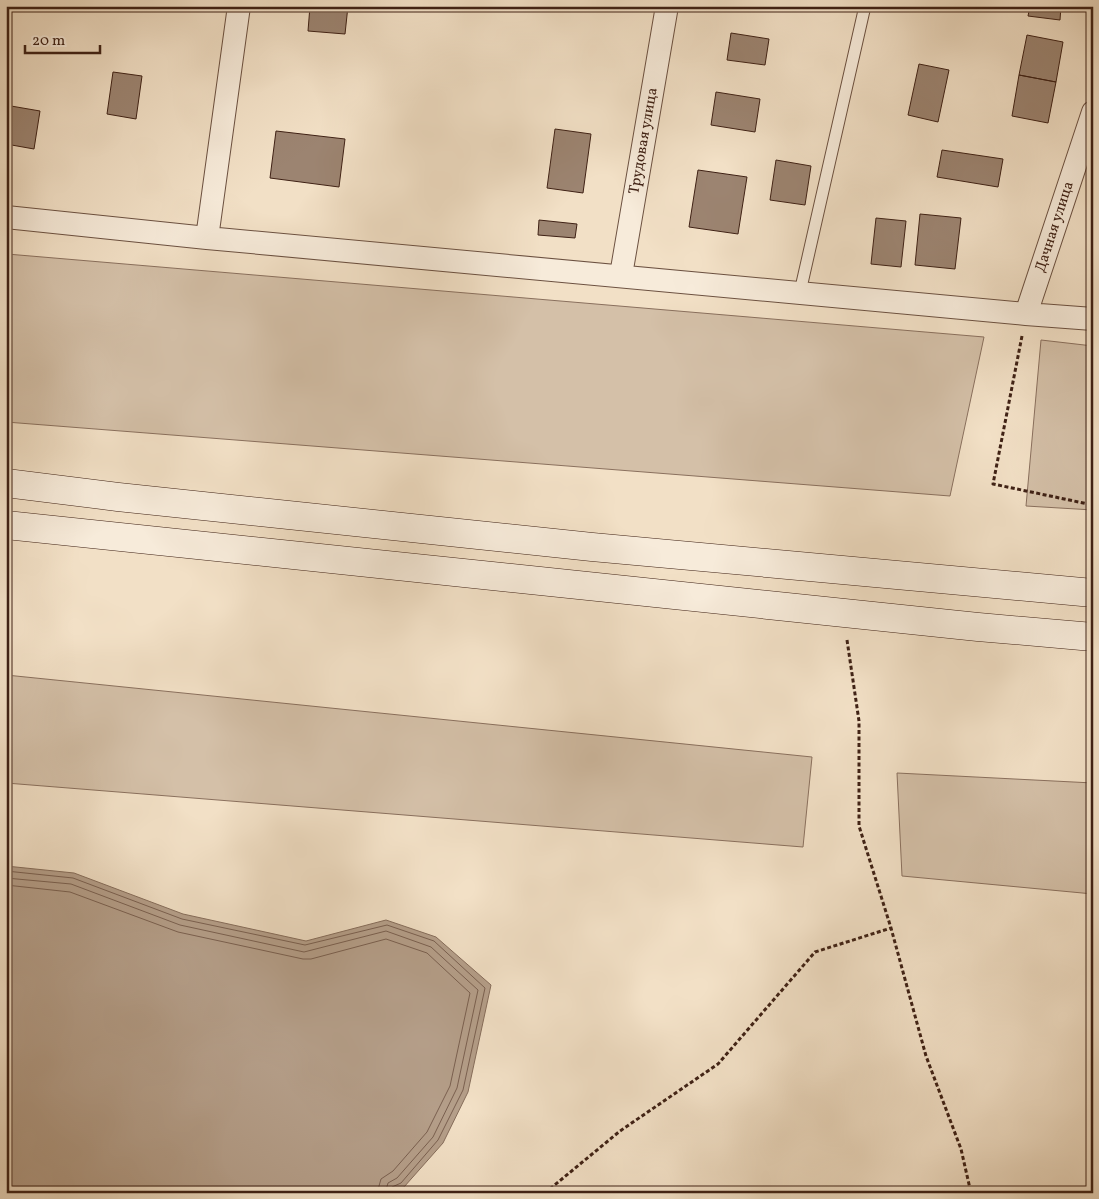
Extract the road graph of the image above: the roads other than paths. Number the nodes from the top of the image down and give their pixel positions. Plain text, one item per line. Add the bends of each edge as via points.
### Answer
1 (239, 6) edge
2 (667, 6) edge
3 (865, 6) edge
4 (1093, 112) edge
5 (6, 217) edge
6 (207, 238) junction
7 (621, 275) junction
8 (800, 292) junction
9 (1026, 314) junction
10 (1093, 319) edge
11 (6, 483) edge
12 (6, 525) edge
13 (1093, 593) edge
14 (1093, 637) edge

1 - 6 street
2 - 7 street, Трудовая улица
3 - 8 lane
4 - 9 street, Дачная улица
5 - 6 street
6 - 7 street
7 - 8 street
8 - 9 street
9 - 10 street
11 - 13 main road via 592,547
12 - 14 main road

